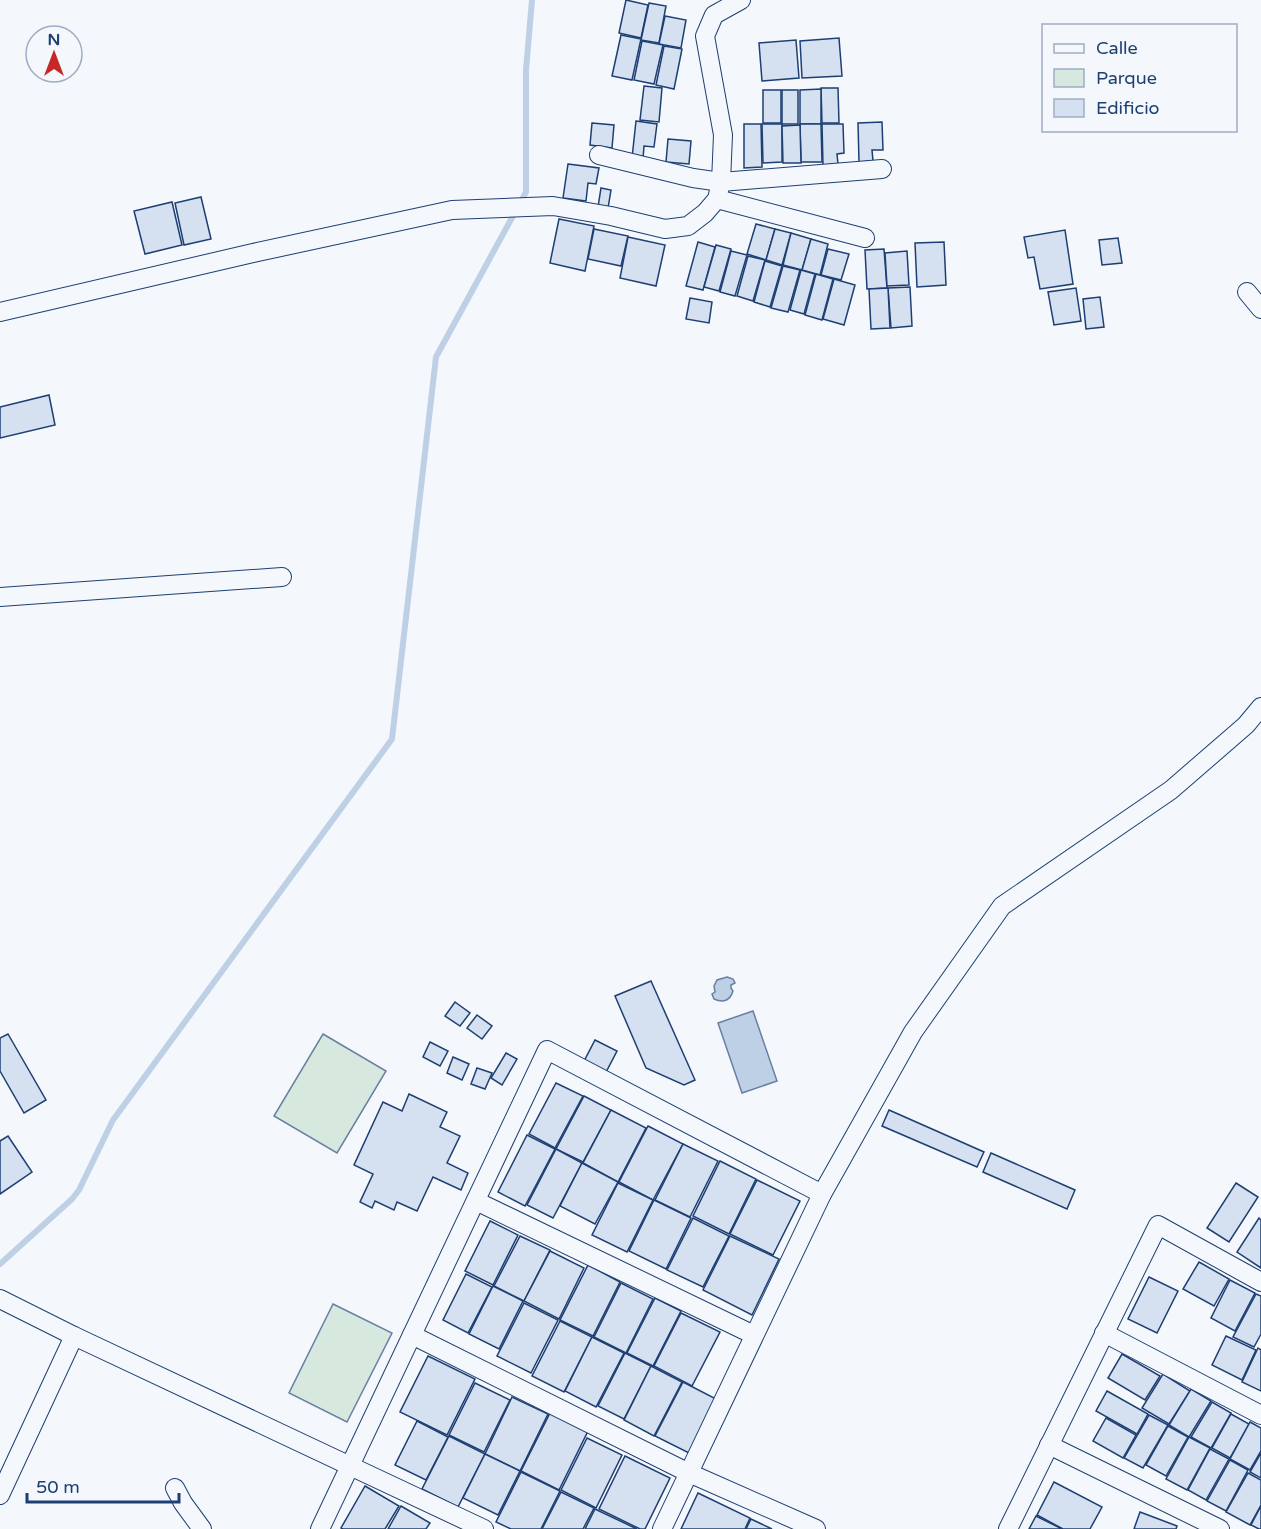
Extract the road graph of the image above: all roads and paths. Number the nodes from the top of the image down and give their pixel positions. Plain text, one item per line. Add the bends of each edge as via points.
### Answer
1 (741, 0) edge
2 (599, 155) dead end
3 (882, 170) dead end
4 (719, 190) junction
5 (865, 238) dead end
6 (1247, 292) dead end
7 (1261, 309) edge
8 (0, 312) edge
9 (282, 577) dead end
10 (0, 597) edge
11 (1261, 707) edge
12 (822, 1194) junction
13 (476, 1201) junction
14 (1261, 1282) edge
15 (0, 1299) edge
16 (1104, 1333) junction
17 (412, 1335) junction
18 (754, 1335) junction
19 (74, 1336) junction
20 (1261, 1415) edge
21 (1049, 1444) junction
22 (351, 1465) junction
23 (689, 1473) junction
24 (174, 1488) dead end
25 (0, 1495) edge
26 (202, 1529) edge
27 (321, 1529) edge
28 (484, 1529) edge
29 (662, 1529) edge
30 (816, 1529) edge
31 (1008, 1529) edge
32 (1220, 1529) edge

1 - 4 street via 714,15 705,36 723,135
2 - 4 street via 693,178
3 - 4 street
4 - 5 street
4 - 8 street via 705,213 688,226 665,229 553,206 452,210
6 - 7 street
9 - 10 street
11 - 12 street via 1246,725 1171,790 1002,906 913,1032
12 - 13 street via 547,1050
12 - 18 street
13 - 17 street
13 - 18 street
14 - 16 street via 1158,1225
15 - 19 street
16 - 20 street
16 - 21 street
17 - 22 street
17 - 23 street
18 - 23 street
19 - 22 street
19 - 25 street
21 - 31 street
21 - 32 street
22 - 27 street
22 - 28 street
23 - 29 street
23 - 30 street
24 - 26 street

